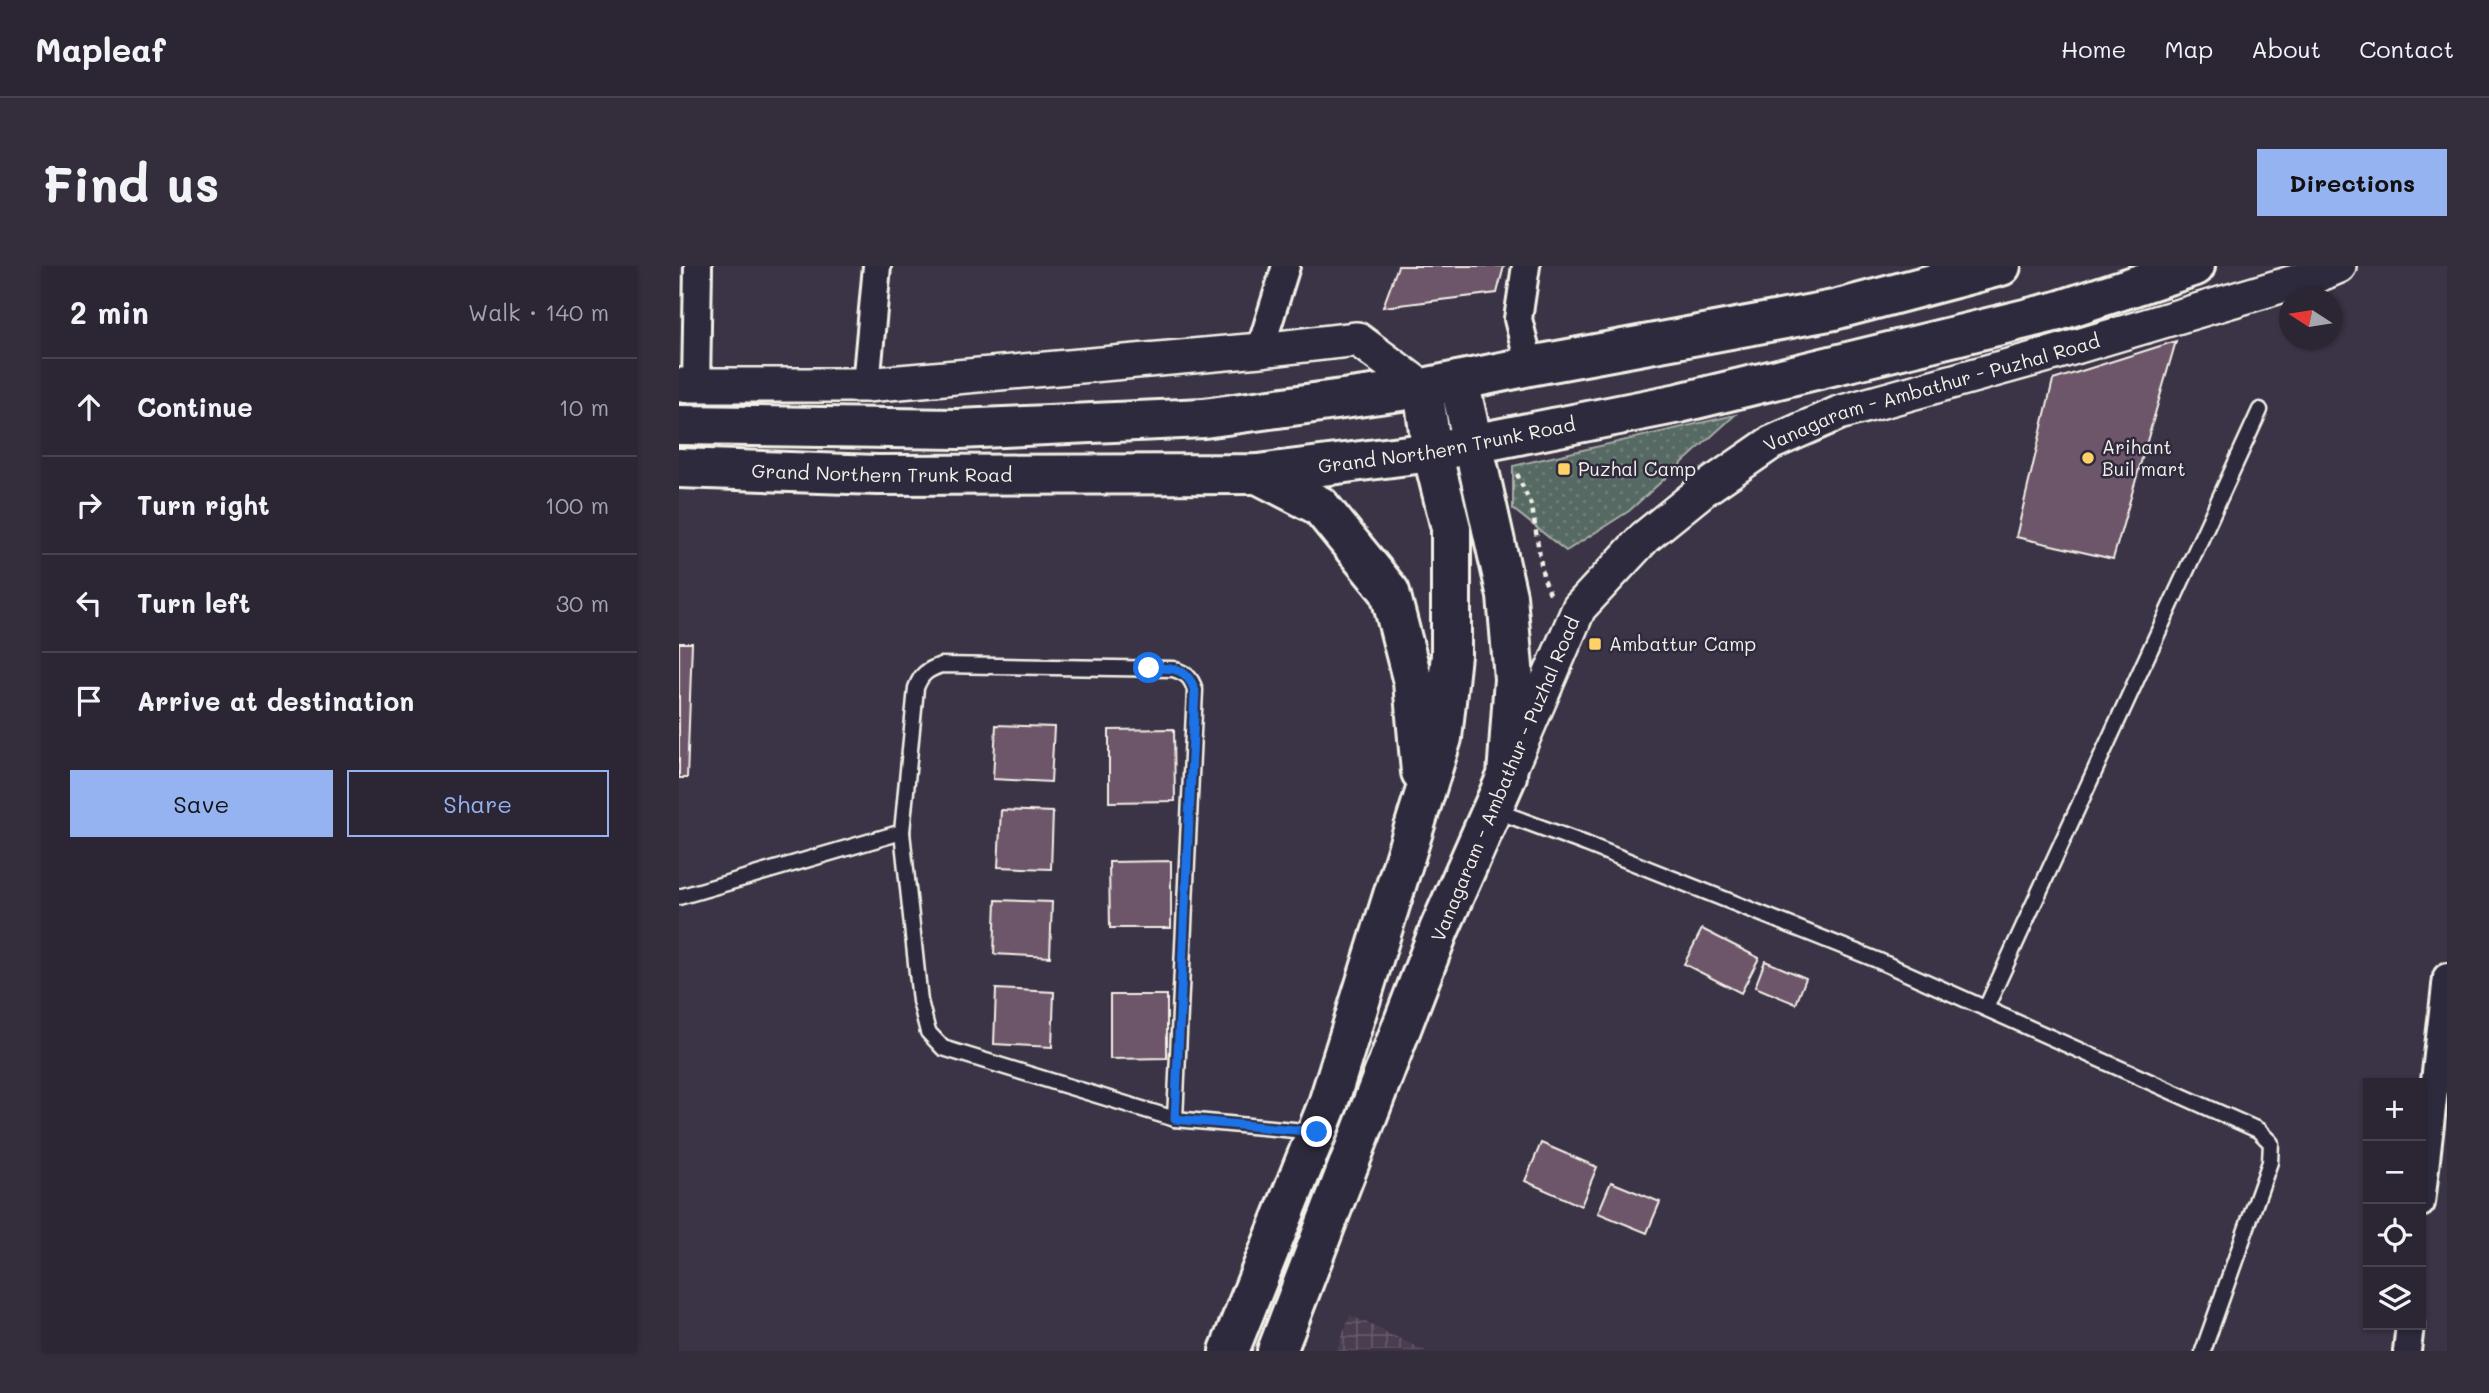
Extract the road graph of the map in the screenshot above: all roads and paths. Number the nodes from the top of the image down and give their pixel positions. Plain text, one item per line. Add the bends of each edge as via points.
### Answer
1 (698, 266) edge
2 (877, 266) edge
3 (1286, 266) edge
4 (1526, 266) edge
5 (2001, 266) edge
6 (2195, 266) edge
7 (2339, 266) edge
8 (1261, 351) junction
9 (1530, 366) junction
10 (866, 385) junction
11 (1441, 385) junction
12 (687, 386) edge
13 (2260, 410) dead end
14 (679, 425) edge
15 (1471, 444) junction
16 (1432, 452) junction
17 (1513, 466) dead end
18 (679, 468) edge
19 (1258, 474) junction
20 (1566, 638) junction
21 (1500, 793) junction
22 (1421, 802) junction
23 (902, 832) junction
24 (679, 897) edge
25 (2447, 977) edge
26 (1986, 1007) junction
27 (2443, 1053) edge
28 (1175, 1119) junction
29 (1317, 1132) junction
30 (2426, 1169) edge
31 (2409, 1330) edge
32 (1229, 1351) edge
33 (1277, 1351) edge
34 (2203, 1351) edge
35 (2407, 1351) edge

1 - 12 street
2 - 10 street
3 - 8 street
4 - 9 street via 1518,319
5 - 9 main road via 1834,310
6 - 15 main road, Grand Northern Trunk Road via 2058,311 1679,402
7 - 20 street, Vanagaram - Ambathur - Puzhal Road via 1839,413 1771,443 1645,537 1579,608
8 - 10 street
8 - 11 street via 1357,339
9 - 11 main road
10 - 12 street
11 - 14 main road via 1204,418 958,429
11 - 15 main road
11 - 16 main road
13 - 26 lane
15 - 16 main road, Grand Northern Trunk Road
15 - 21 main road via 1507,596 1514,679
16 - 19 main road, Grand Northern Trunk Road
16 - 22 main road via 1451,528 1451,655 1442,738
17 - 20 path via 1532,507 1543,576
18 - 19 main road, Grand Northern Trunk Road via 877,475
19 - 22 main road via 1319,506 1390,592 1413,682 1422,757
20 - 21 street, Vanagaram - Ambathur - Puzhal Road
21 - 26 lane via 1586,844
21 - 33 main road, Vanagaram - Ambathur - Puzhal Road via 1439,930
22 - 29 main road
23 - 24 lane
23 - 28 lane via 920,1001 928,1032 943,1048
23 - 28 lane via 916,688 928,669 941,665 1173,668 1186,673 1195,691
25 - 27 street
26 - 34 lane via 2257,1130 2271,1143 2270,1162
27 - 30 street
28 - 29 lane
29 - 32 main road
31 - 35 street

